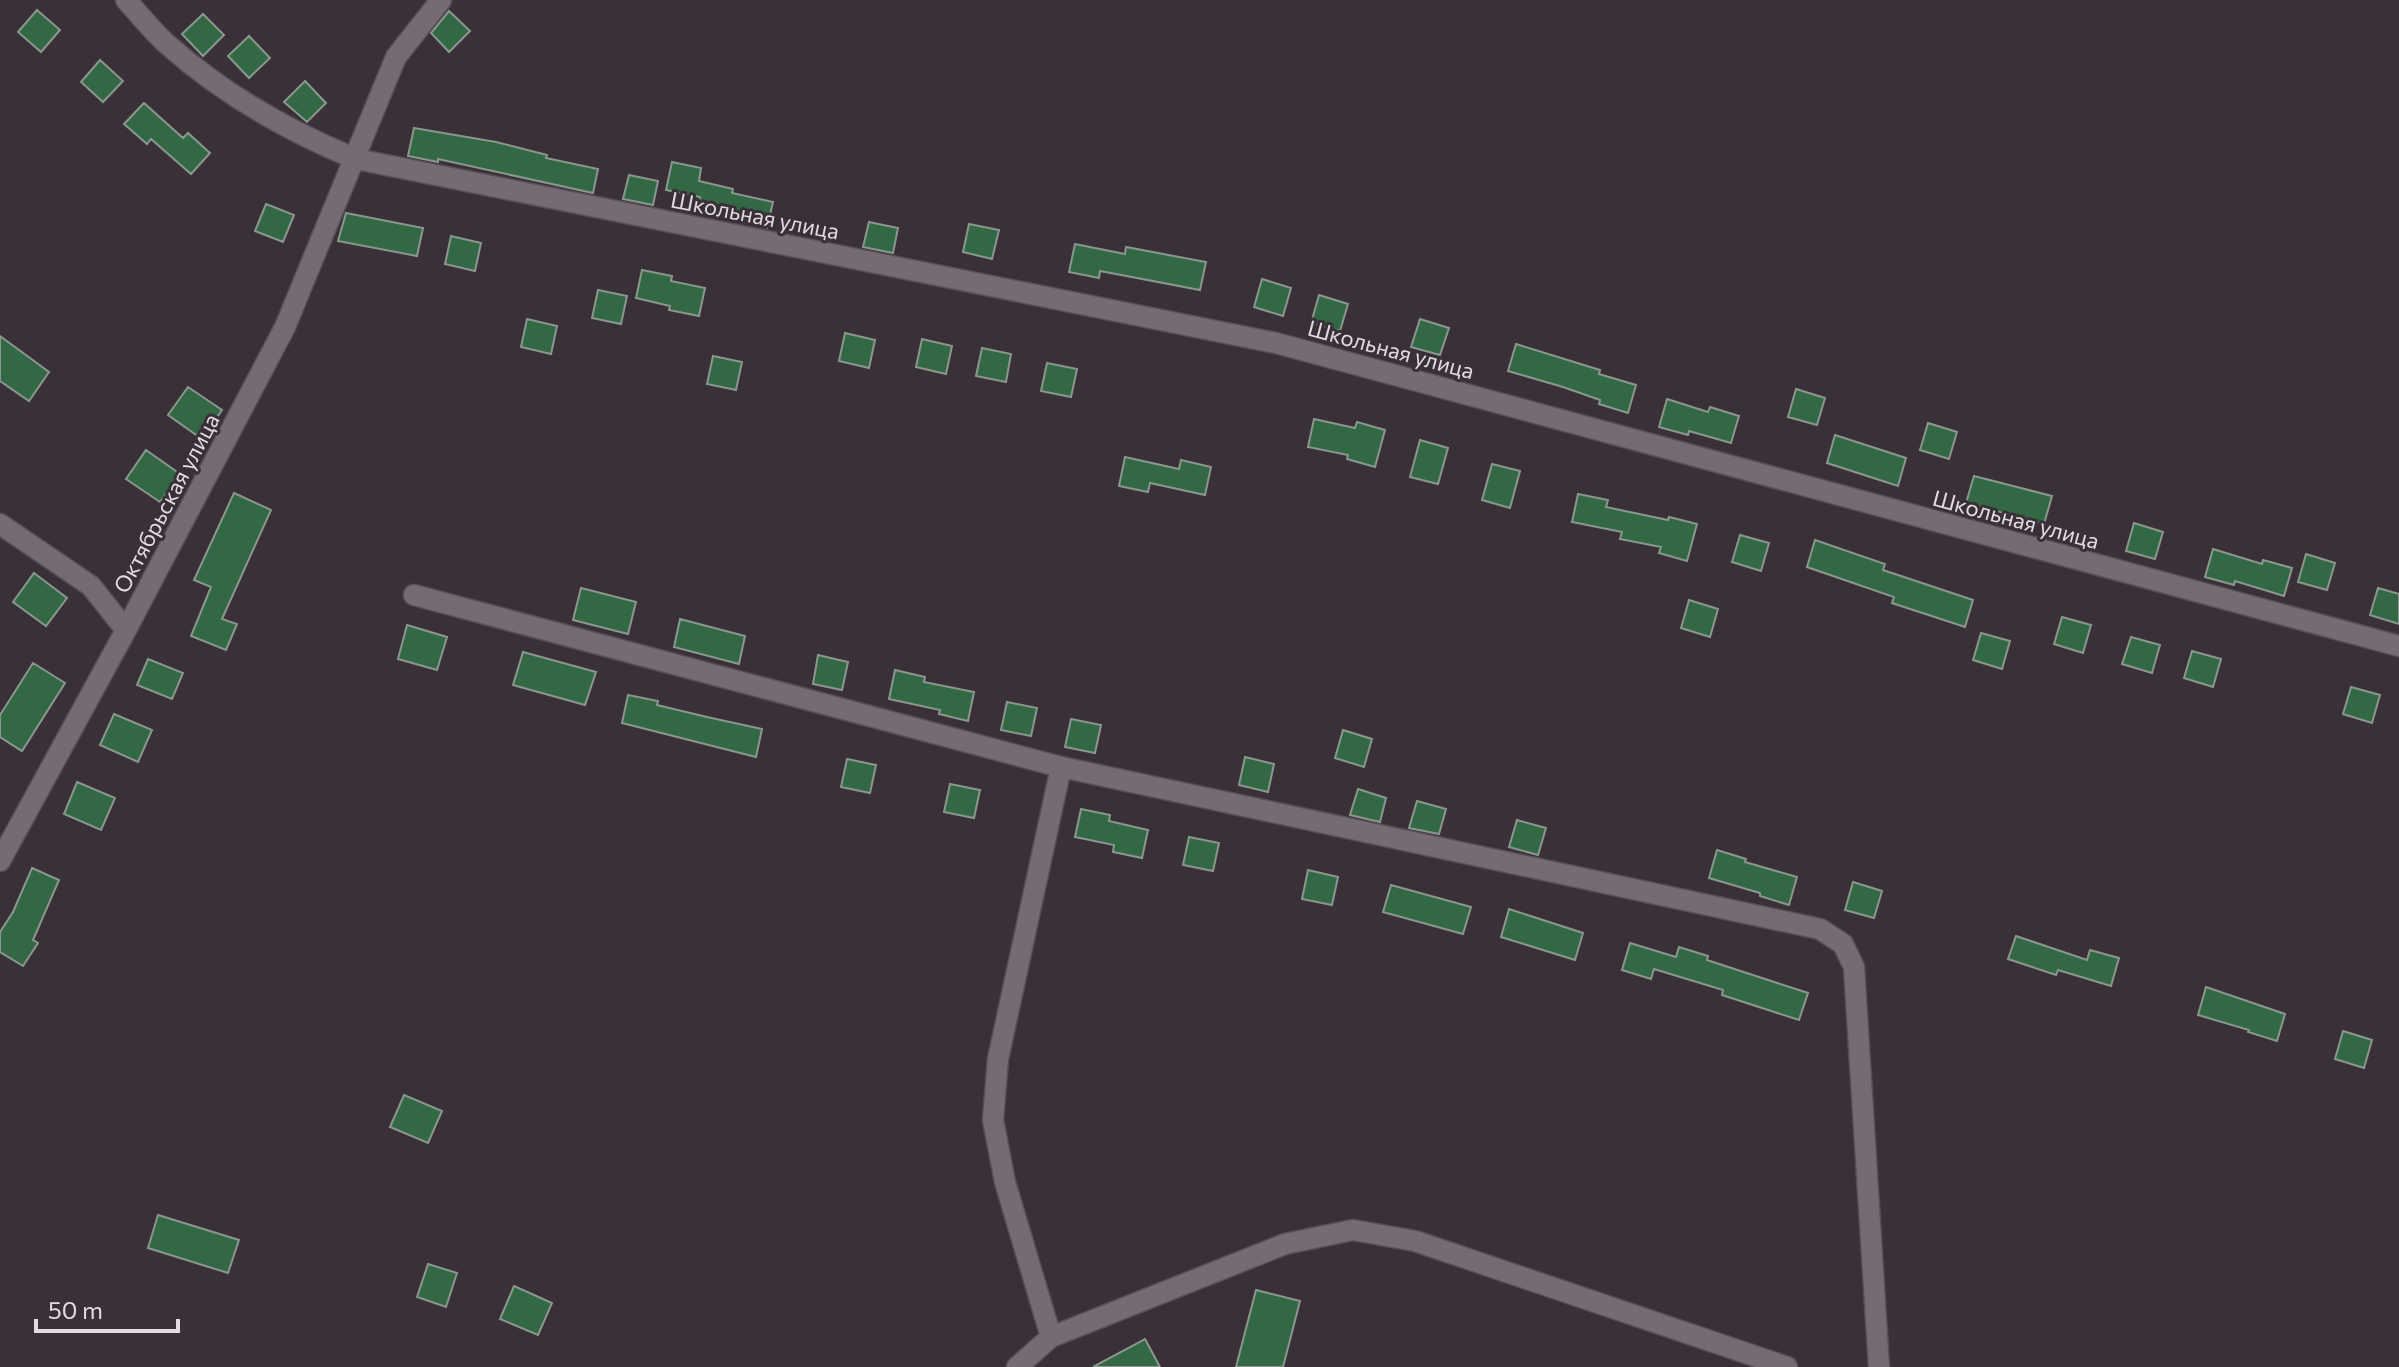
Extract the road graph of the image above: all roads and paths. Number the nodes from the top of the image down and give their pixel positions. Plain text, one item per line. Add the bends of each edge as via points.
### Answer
1 (126, 0) edge
2 (441, 0) edge
3 (356, 159) junction
4 (0, 524) edge
5 (414, 595) dead end
6 (126, 630) junction
7 (2399, 646) edge
8 (1061, 767) junction
9 (0, 861) edge
10 (1051, 1337) junction
11 (1017, 1367) edge
12 (1787, 1367) edge
13 (1879, 1367) edge

1 - 3 street, Школьная улица via 166,44 228,93 307,140
2 - 3 street, Октябрьская улица via 396,57
3 - 6 street, Октябрьская улица via 285,327
3 - 7 street, Школьная улица via 1276,343
4 - 6 street via 91,586
5 - 8 street
6 - 9 street, Октябрьская улица
8 - 10 street via 998,1059 993,1120 1005,1182
8 - 13 street via 1820,929 1843,944 1854,967
10 - 11 street
10 - 12 street via 1285,1244 1353,1230 1415,1241

